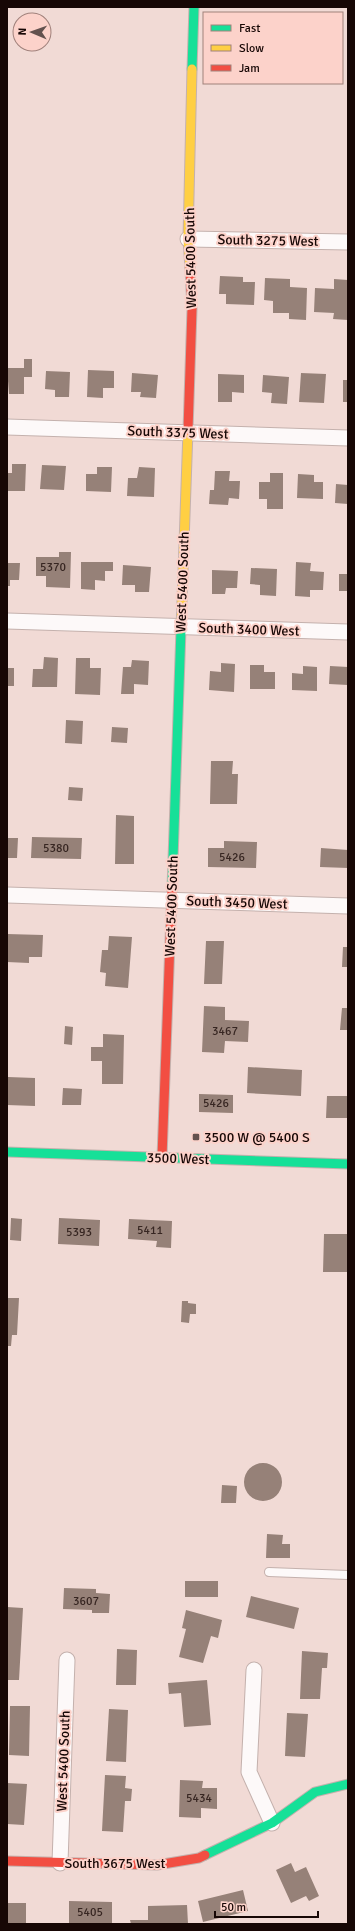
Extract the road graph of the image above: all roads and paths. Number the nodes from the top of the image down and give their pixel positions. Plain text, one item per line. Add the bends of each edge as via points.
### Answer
1 (194, 7) edge
2 (188, 239) junction
3 (348, 242) edge
4 (7, 427) edge
5 (187, 432) junction
6 (348, 438) edge
7 (7, 620) edge
8 (180, 626) junction
9 (348, 632) edge
10 (7, 895) edge
11 (171, 900) junction
12 (348, 906) edge
13 (7, 1152) edge
14 (162, 1157) junction
15 (348, 1164) edge
16 (269, 1572) dead end
17 (348, 1575) edge
18 (67, 1660) dead end
19 (254, 1670) dead end
20 (348, 1784) edge
21 (272, 1823) junction
22 (7, 1861) edge
23 (60, 1863) junction

1 - 2 street, West 5400 South
2 - 3 street, South 3275 West
2 - 5 street, West 5400 South via 192,309
4 - 5 street, South 3375 West
5 - 6 street, South 3375 West
5 - 8 street, West 5400 South
7 - 8 street, South 3400 West
8 - 9 street, South 3400 West
8 - 11 street, West 5400 South
10 - 11 street, South 3450 West
11 - 12 street, South 3450 West
11 - 14 street, West 5400 South
13 - 14 street, 3500 West
14 - 15 street, 3500 West
16 - 17 lane
18 - 23 street, West 5400 South
19 - 21 street via 249,1772
20 - 21 street, South 3675 West via 315,1792
21 - 23 street, South 3675 West via 199,1858 157,1865
22 - 23 street, South 3675 West

